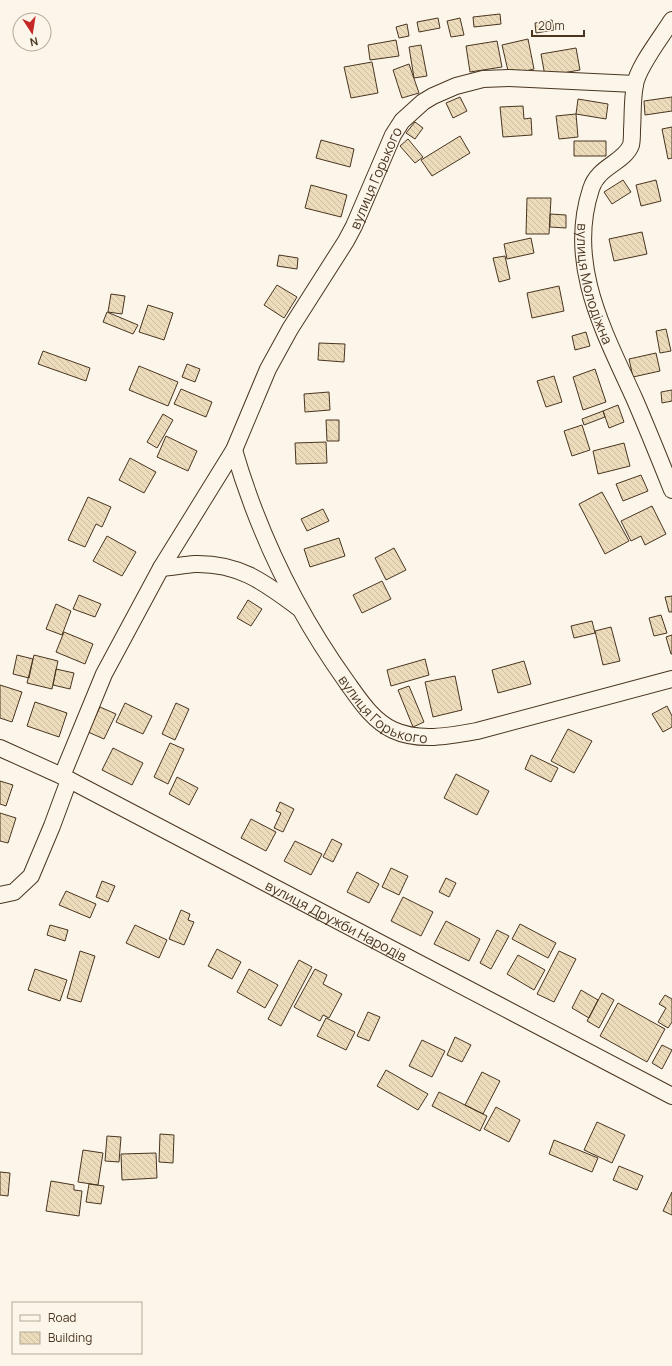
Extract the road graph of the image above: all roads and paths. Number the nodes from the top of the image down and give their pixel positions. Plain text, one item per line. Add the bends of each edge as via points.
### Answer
1 (672, 20) edge
2 (635, 84) junction
3 (234, 450) junction
4 (672, 490) edge
5 (161, 568) junction
6 (302, 610) junction
7 (672, 679) edge
8 (0, 748) edge
9 (65, 778) junction
10 (0, 895) edge
11 (672, 1096) edge

1 - 2 street, вулиця Молодіжна via 643,64
2 - 3 street, вулиця Горького via 483,79 444,91 413,110 393,135 346,241 290,329 268,369
2 - 4 street, вулиця Молодіжна via 630,146 623,156 600,173 590,191 583,229 584,263 598,316
3 - 5 street, вулиця Горького
3 - 6 street, вулиця Горького via 258,521
5 - 6 street via 194,564 232,568 267,585
5 - 9 street, вулиця Горького via 104,674
6 - 7 street, вулиця Горького via 338,670 370,713 384,726 414,736 438,737 477,731
8 - 9 street, вулиця Дружби Народів
9 - 10 street, вулиця Горького via 52,826 31,876 14,892
9 - 11 street, вулиця Дружби Народів

